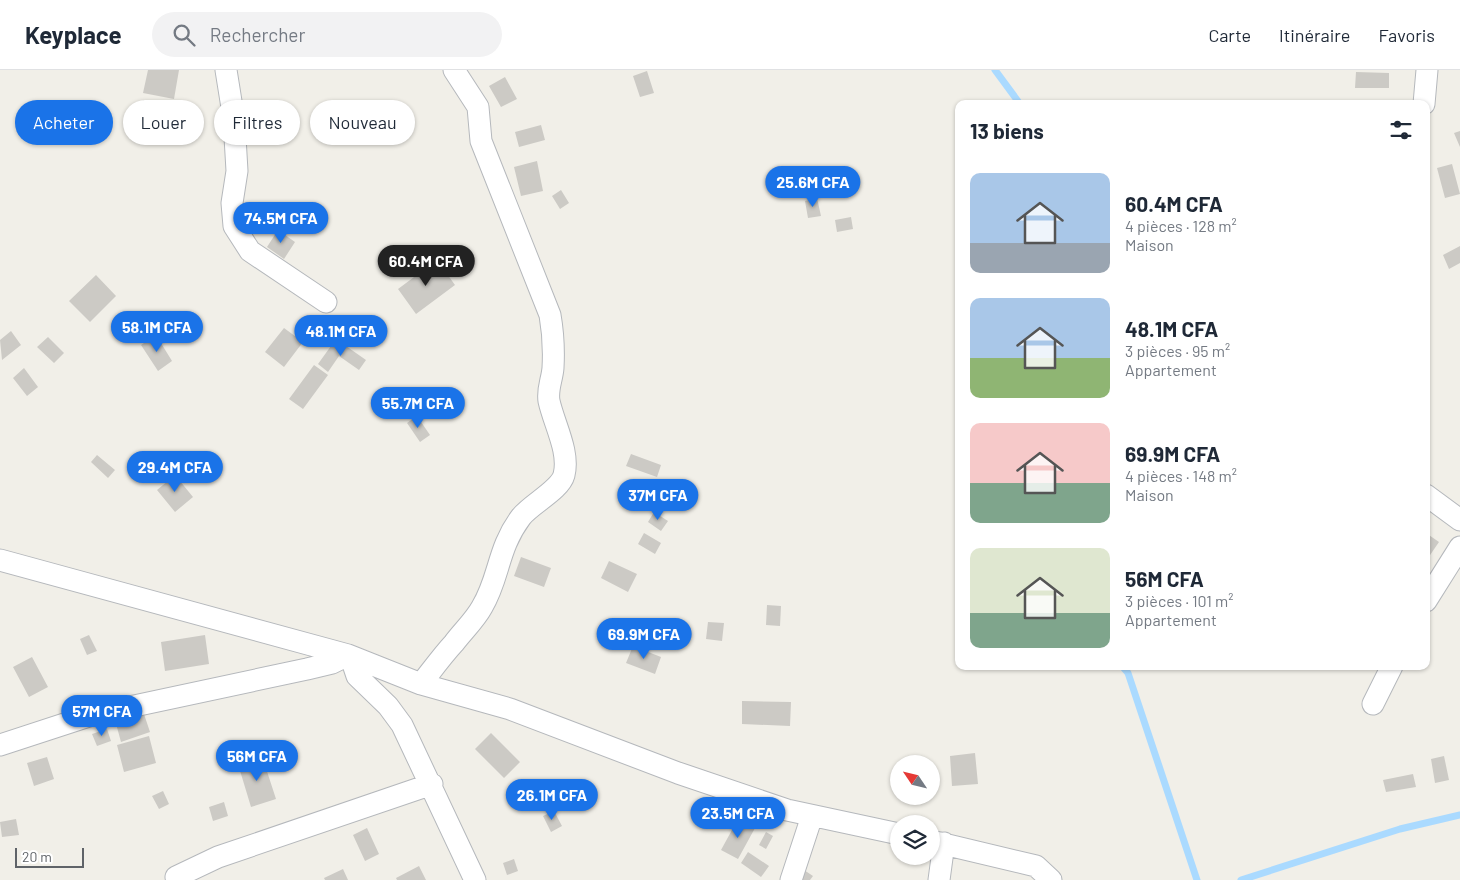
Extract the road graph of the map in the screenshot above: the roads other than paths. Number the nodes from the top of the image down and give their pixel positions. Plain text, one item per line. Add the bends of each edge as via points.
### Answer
1 (226, 70) edge
2 (454, 70) edge
3 (1427, 70) edge
4 (1424, 100) edge
5 (326, 302) dead end
6 (1430, 498) edge
7 (1460, 520) edge
8 (1460, 546) edge
9 (0, 560) edge
10 (1430, 595) edge
11 (352, 657) junction
12 (1390, 670) edge
13 (421, 684) junction
14 (1374, 704) dead end
15 (0, 745) edge
16 (432, 784) junction
17 (812, 816) junction
18 (890, 832) edge
19 (940, 843) edge
20 (938, 865) edge
21 (176, 877) dead end
22 (475, 880) edge
23 (791, 880) edge
24 (939, 880) edge
25 (1051, 880) edge

1 - 5 street via 234,120 234,226 250,251
2 - 13 street via 478,107 481,141 550,315 553,368 548,389 564,453 564,477 523,515 508,535 482,609
3 - 4 street
6 - 7 street
8 - 10 street
9 - 11 street
11 - 13 street
11 - 15 street via 92,715
11 - 16 street via 357,676 388,706 402,725
12 - 14 street
13 - 17 street via 510,709 678,773
16 - 21 street via 218,857
16 - 22 street
17 - 18 street
17 - 23 street
19 - 25 street via 1036,866
20 - 24 street

